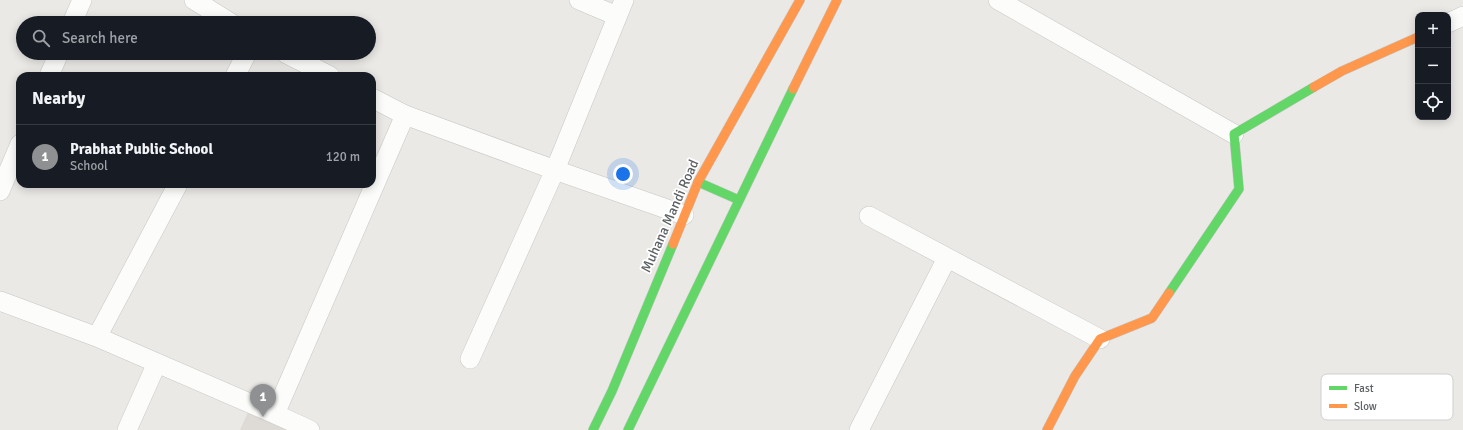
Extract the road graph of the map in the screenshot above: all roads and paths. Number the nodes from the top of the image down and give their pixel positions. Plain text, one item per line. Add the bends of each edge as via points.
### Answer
1 (82, 0) edge
2 (194, 0) edge
3 (579, 0) edge
4 (800, 0) edge
5 (837, 0) edge
6 (998, 0) edge
7 (620, 8) edge
8 (75, 16) edge
9 (220, 16) edge
10 (1463, 16) edge
11 (1451, 22) edge
12 (1415, 37) edge
13 (56, 60) edge
14 (243, 60) edge
15 (299, 60) edge
16 (51, 72) edge
17 (237, 72) edge
18 (322, 72) edge
19 (376, 100) edge
20 (405, 115) junction
21 (1234, 134) junction
22 (16, 153) edge
23 (555, 170) junction
24 (376, 182) edge
25 (698, 182) junction
26 (176, 188) edge
27 (373, 188) edge
28 (0, 191) edge
29 (739, 200) junction
30 (684, 215) junction
31 (869, 216) dead end
32 (947, 258) junction
33 (0, 301) edge
34 (97, 337) junction
35 (1100, 340) junction
36 (470, 359) dead end
37 (157, 363) junction
38 (275, 414) junction
39 (127, 430) edge
40 (310, 430) edge
41 (593, 430) edge
42 (628, 430) edge
43 (859, 430) edge
44 (1048, 430) edge

1 - 8 street
2 - 9 street
3 - 7 street
4 - 25 main road, Muhana Mandi Road
5 - 29 main road
6 - 21 street
7 - 23 street
10 - 11 street
12 - 21 main road via 1342,71
13 - 16 street
14 - 17 street
15 - 18 street
19 - 20 street
20 - 23 street
20 - 24 street
21 - 35 main road via 1239,189 1152,318
22 - 28 street
23 - 30 street
23 - 36 street
25 - 29 main road
25 - 30 main road, Muhana Mandi Road
26 - 34 street
27 - 38 street
29 - 42 main road
30 - 41 main road, Muhana Mandi Road via 612,391
31 - 32 street
32 - 35 street
32 - 43 street
33 - 34 street
34 - 37 street
35 - 44 main road via 1075,376
37 - 38 street
37 - 39 street
38 - 40 street

